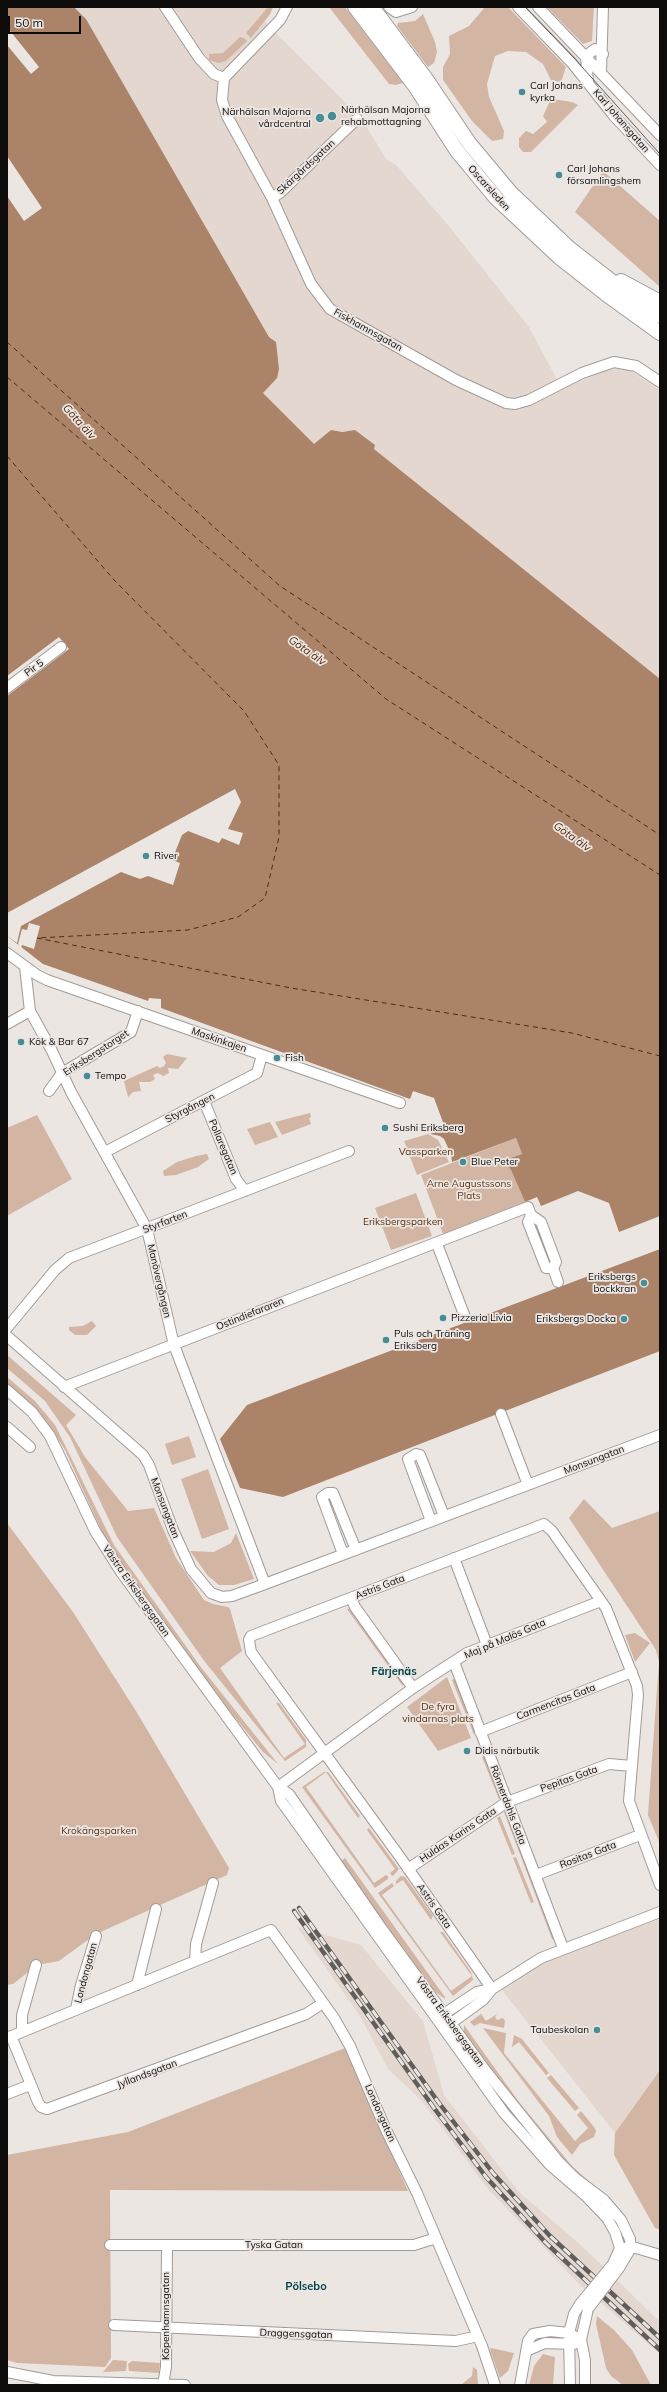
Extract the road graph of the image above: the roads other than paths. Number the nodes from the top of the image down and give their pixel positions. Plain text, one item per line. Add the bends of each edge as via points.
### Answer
1 (165, 7) edge
2 (288, 7) edge
3 (355, 7) edge
4 (372, 7) edge
5 (389, 7) edge
6 (412, 7) edge
7 (518, 7) edge
8 (538, 7) edge
9 (603, 7) edge
10 (603, 54) junction
11 (586, 56) junction
12 (601, 72) junction
13 (224, 78) junction
14 (588, 82) junction
15 (357, 119) dead end
16 (660, 135) edge
17 (660, 165) edge
18 (272, 198) junction
19 (592, 266) junction
20 (660, 302) edge
21 (660, 316) edge
22 (641, 320) junction
23 (660, 332) edge
24 (660, 338) edge
25 (660, 382) edge
26 (61, 647) dead end
27 (7, 688) edge
28 (7, 953) edge
29 (25, 967) junction
30 (30, 1011) junction
31 (138, 1011) junction
32 (7, 1024) edge
33 (262, 1054) junction
34 (62, 1073) junction
35 (49, 1092) dead end
36 (204, 1101) junction
37 (400, 1103) dead end
38 (349, 1151) dead end
39 (105, 1152) junction
40 (245, 1191) junction
41 (147, 1229) junction
42 (437, 1244) junction
43 (558, 1282) dead end
44 (465, 1317) dead end
45 (7, 1328) edge
46 (7, 1336) edge
47 (174, 1345) junction
48 (64, 1387) junction
49 (7, 1390) edge
50 (501, 1414) dead end
51 (7, 1427) edge
52 (660, 1435) edge
53 (30, 1447) dead end
54 (528, 1485) junction
55 (444, 1516) junction
56 (432, 1521) junction
57 (356, 1550) junction
58 (343, 1554) junction
59 (454, 1558) junction
60 (265, 1584) junction
61 (351, 1598) junction
62 (601, 1601) junction
63 (487, 1645) junction
64 (454, 1662) junction
65 (632, 1672) junction
66 (413, 1688) junction
67 (480, 1732) junction
68 (324, 1752) junction
69 (632, 1766) junction
70 (278, 1786) junction
71 (507, 1802) junction
72 (640, 1835) junction
73 (408, 1869) junction
74 (536, 1875) junction
75 (213, 1883) dead end
76 (660, 1885) edge
77 (156, 1909) dead end
78 (660, 1912) edge
79 (96, 1936) dead end
80 (564, 1948) junction
81 (195, 1961) junction
82 (36, 1964) dead end
83 (137, 1985) junction
84 (492, 1989) junction
85 (323, 2003) junction
86 (76, 2009) junction
87 (440, 2016) junction
88 (447, 2026) junction
89 (22, 2031) junction
90 (9, 2037) edge
91 (30, 2085) junction
92 (7, 2094) edge
93 (436, 2238) junction
94 (110, 2245) dead end
95 (166, 2246) junction
96 (620, 2248) junction
97 (631, 2248) junction
98 (660, 2255) edge
99 (616, 2266) junction
100 (584, 2307) junction
101 (114, 2325) dead end
102 (167, 2328) junction
103 (569, 2333) junction
104 (478, 2336) junction
105 (581, 2340) junction
106 (568, 2345) junction
107 (526, 2351) junction
108 (7, 2372) edge
109 (53, 2383) edge
110 (163, 2385) edge
111 (185, 2385) edge
112 (495, 2385) edge
113 (520, 2385) edge
114 (570, 2385) edge
115 (585, 2385) edge

1 - 13 street via 198,58 214,74
2 - 13 street via 280,20
3 - 22 highway, Oscarsleden via 415,86 457,151 496,198 559,257
4 - 19 highway, Oscarsleden via 488,169 539,220
5 - 6 street via 396,12
7 - 14 street, Karl Johansgatan
8 - 11 street, Karl Johansgatan
9 - 10 street
10 - 11 street via 595,49
10 - 12 street
11 - 12 street, Karl Johansgatan
11 - 14 street
12 - 16 street, Karl Johansgatan
13 - 18 street, Fiskhamnsgatan via 221,91 224,108
14 - 17 street, Karl Johansgatan via 614,116
15 - 18 street, Skärgårdsgatan
18 - 25 street, Fiskhamnsgatan via 311,284 330,309 495,399 506,403 521,403 594,368 614,362 636,366
19 - 20 highway
19 - 21 highway, Oscarsleden
22 - 23 highway, Oscarsleden
22 - 24 highway
26 - 27 street, Pir 5
28 - 29 street, Maskinkajen
29 - 30 street, Manövergången
29 - 31 street, Maskinkajen via 37,975
30 - 32 street
30 - 34 street, Manövergången
31 - 33 street, Maskinkajen
31 - 34 street, Eriksbergstorget via 131,1032
33 - 36 street, Styrgången via 257,1073
33 - 37 street, Maskinkajen
34 - 35 street, Eriksbergstorget
34 - 39 street, Manövergången
36 - 39 street, Styrgången
36 - 40 street, Pollaregatan via 236,1179
38 - 40 street, Styrfarten
39 - 41 street, Manövergången
40 - 41 street, Styrfarten
41 - 45 street, Styrfarten via 69,1258 55,1270
41 - 47 street, Manövergången
42 - 43 street, Ostindiefararen via 528,1207 531,1215 528,1222 546,1268 553,1268
42 - 44 street
42 - 47 street, Ostindiefararen via 288,1299
46 - 48 street, Monsungatan
47 - 48 street, Ostindiefararen
47 - 60 street, Manövergången
48 - 60 street, Monsungatan via 143,1455 182,1551 191,1569 211,1593 227,1597
49 - 70 street, Västra Eriksbergsgatan via 42,1424 59,1452 95,1531 109,1554 179,1654
50 - 54 street
51 - 53 street
52 - 54 street, Monsungatan
54 - 55 street, Monsungatan
55 - 56 street, Monsungatan
55 - 56 street via 420,1455 416,1454 408,1459
56 - 57 street, Monsungatan
57 - 58 street, Monsungatan
57 - 58 street via 333,1493 323,1495
58 - 60 street, Monsungatan
59 - 61 street, Astris Gata
59 - 62 street, Astris Gata via 544,1524 552,1531
59 - 63 street
61 - 66 street via 355,1608
61 - 68 street, Astris Gata via 259,1632 249,1640 251,1652
62 - 63 street, Maj på Malös Gata
62 - 65 street, Astris Gata via 613,1622
63 - 64 street, Maj på Malös Gata
64 - 66 street, Maj på Malös Gata
64 - 67 street, Rönnerdahls Gata
65 - 67 street, Carmencitas Gata
65 - 69 street, Astris Gata via 638,1695
66 - 68 street, Maj på Malös Gata
67 - 71 street, Rönnerdahls Gata
68 - 70 street, Maj på Malös Gata
68 - 73 street, Astris Gata
69 - 71 street, Pepitas Gata via 609,1764
69 - 72 street, Astris Gata via 629,1801
70 - 87 street, Västra Eriksbergsgatan via 288,1794
71 - 73 street, Huldas Karins Gata
71 - 74 street, Rönnerdahls Gata
72 - 74 street, Rositas Gata
72 - 76 street, Astris Gata
73 - 84 street, Astris Gata
74 - 80 street, Rönnerdahls Gata
75 - 81 street via 196,1944
77 - 83 street
78 - 80 street
79 - 86 street, Londongatan
80 - 84 street via 541,1958
81 - 83 street, Londongatan
81 - 85 street, Londongatan via 271,1930
82 - 89 street via 22,2015
83 - 86 street, Londongatan
84 - 87 street via 477,1992
84 - 88 street via 483,2000
85 - 91 street, Jyllandsgatan via 306,2014 52,2108 41,2107
85 - 93 street, Londongatan via 350,2046
86 - 89 street, Londongatan
87 - 88 street, Västra Eriksbergsgatan
88 - 96 street, Västra Eriksbergsgatan via 504,2113 525,2139 608,2218 616,2232
88 - 97 street, Västra Eriksbergsgatan via 575,2178 613,2210 628,2235
89 - 90 street, Londongatan
90 - 91 street, Jyllandsgatan
91 - 92 street
93 - 95 street, Tyska Gatan via 414,2245
93 - 104 street, Londongatan
94 - 95 street, Tyska Gatan
95 - 102 street, Köpenhamnsgatan
96 - 97 street
96 - 99 street
97 - 98 street
97 - 99 street
99 - 100 street, bridge
100 - 103 street via 574,2314
100 - 105 street
101 - 102 street, Draggensgatan
102 - 104 street, Draggensgatan via 456,2341
102 - 110 street, Köpenhamnsgatan
103 - 105 street
103 - 106 street
103 - 107 street via 537,2332 530,2337
104 - 112 street, Londongatan
105 - 106 street
105 - 115 street
106 - 107 street via 544,2343 532,2346
106 - 114 street
107 - 113 street
108 - 109 street
109 - 110 street
110 - 111 street

